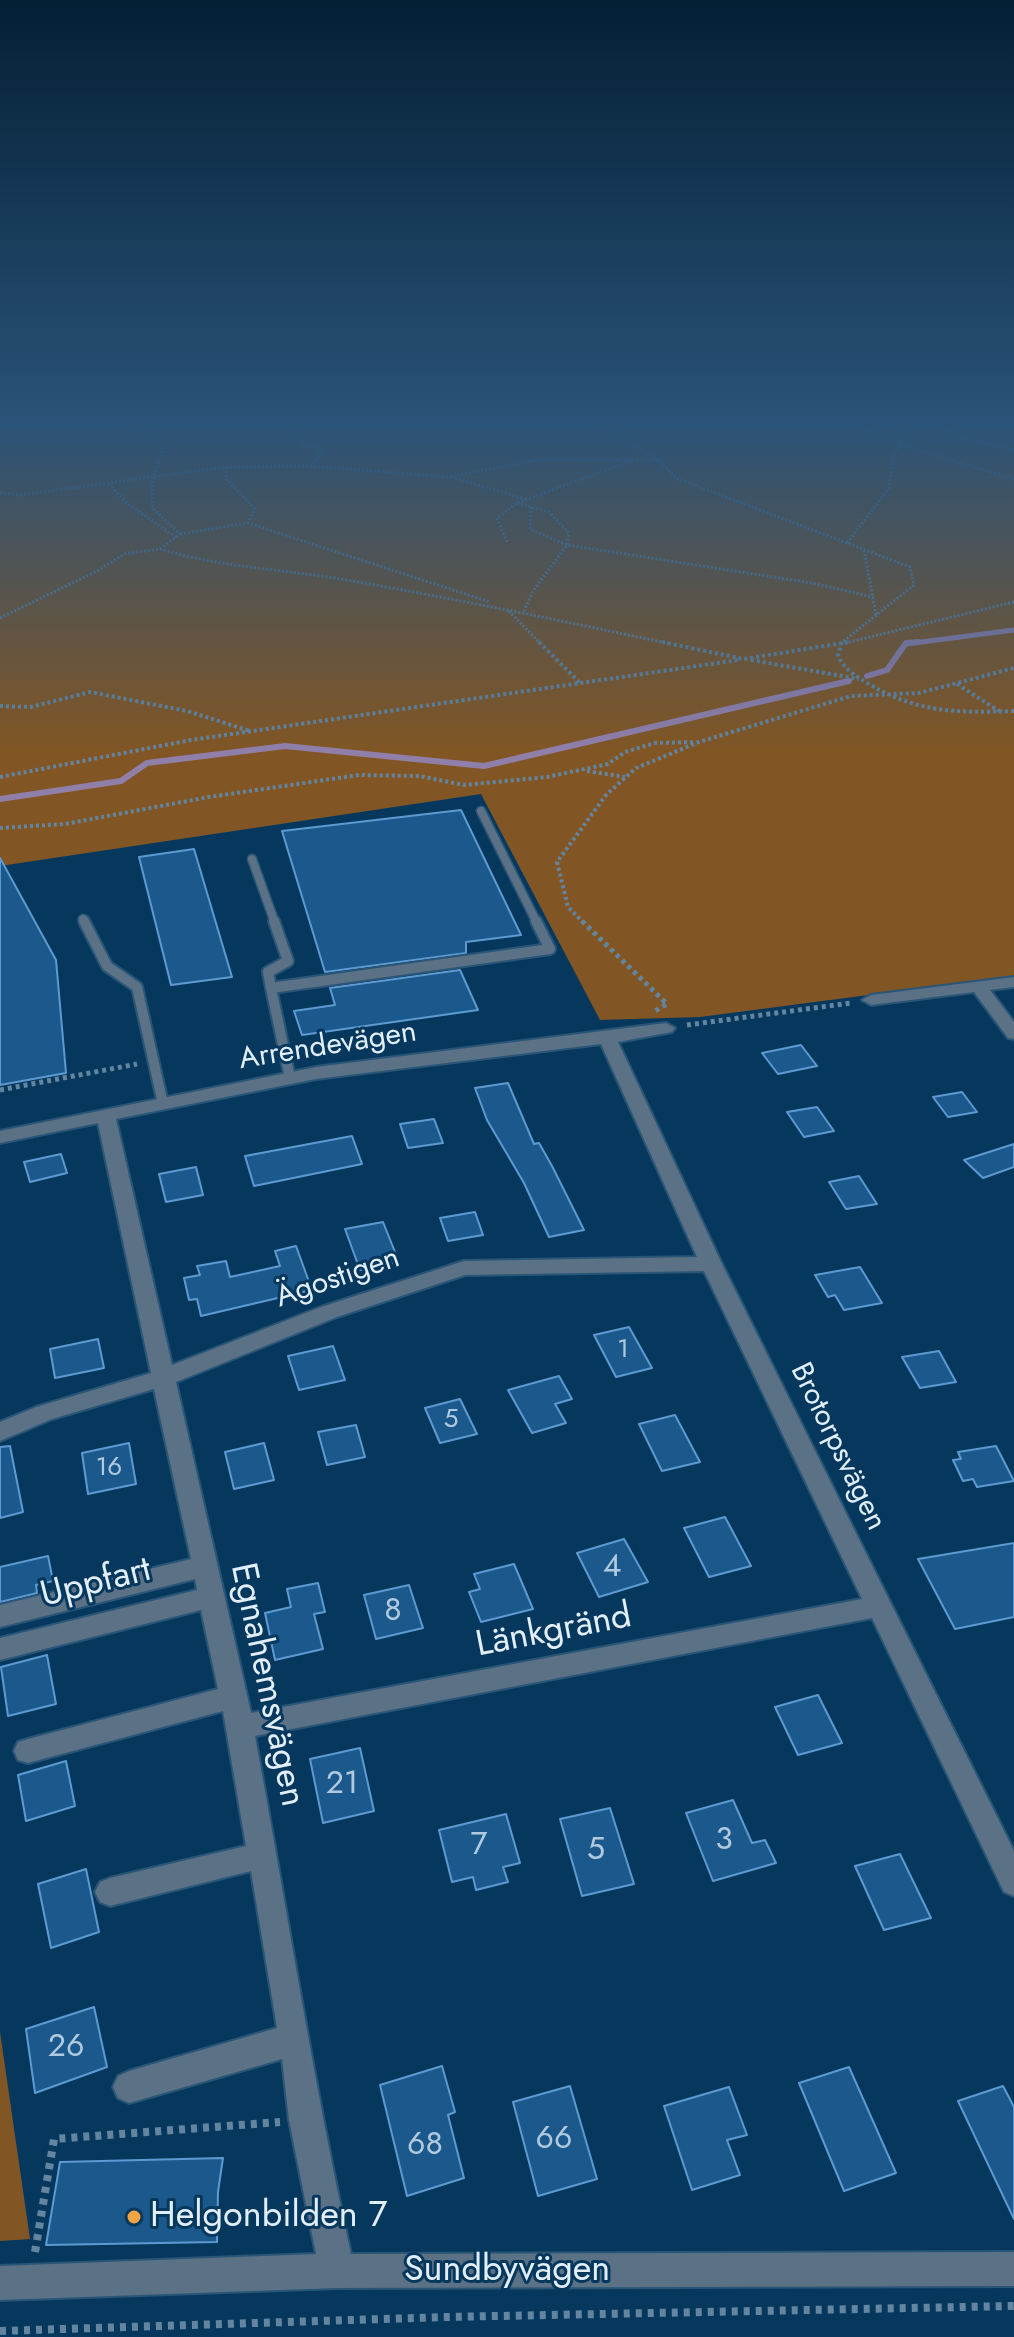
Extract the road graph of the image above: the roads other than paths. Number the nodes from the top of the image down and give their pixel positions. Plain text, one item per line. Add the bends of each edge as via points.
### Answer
1 (481, 811) dead end
2 (252, 859) dead end
3 (83, 919) dead end
4 (1014, 982) edge
5 (979, 987) junction
6 (271, 988) junction
7 (871, 1000) road end
8 (666, 1028) road end
9 (1014, 1034) edge
10 (613, 1036) junction
11 (290, 1078) junction
12 (163, 1104) junction
13 (106, 1116) junction
14 (0, 1137) edge
15 (711, 1264) junction
16 (163, 1378) junction
17 (0, 1432) edge
18 (205, 1566) junction
19 (212, 1597) junction
20 (881, 1606) junction
21 (0, 1616) edge
22 (0, 1649) edge
23 (234, 1696) junction
24 (240, 1727) junction
25 (28, 1751) dead end
26 (263, 1855) junction
27 (1014, 1882) edge
28 (110, 1892) dead end
29 (295, 2039) junction
30 (129, 2087) dead end
31 (1014, 2269) edge
32 (337, 2271) junction
33 (0, 2283) edge

1 - 6 lane via 550,949
2 - 6 lane via 288,961 268,972
3 - 12 lane via 107,966 137,987
4 - 5 street
5 - 7 street
5 - 9 street
6 - 11 lane
8 - 10 street, Arrendevägen
10 - 11 street, Arrendevägen
10 - 15 street, Brotorpsvägen
11 - 12 street, Arrendevägen
12 - 13 street, Arrendevägen
13 - 14 street, Arrendevägen
13 - 16 street, Egnahemsvägen
15 - 16 street, Ägostigen via 464,1268 329,1312
15 - 20 street, Brotorpsvägen
16 - 17 street, Ägostigen via 44,1413
16 - 18 street, Egnahemsvägen
18 - 19 street, Egnahemsvägen
18 - 21 street, Uppfart
19 - 22 street, Uppfart
19 - 23 street, Egnahemsvägen
20 - 24 street, Länkgränd
20 - 27 street, Brotorpsvägen
23 - 24 street, Egnahemsvägen
23 - 25 street
24 - 26 street, Egnahemsvägen
26 - 28 street
26 - 29 street, Egnahemsvägen
29 - 30 street
29 - 32 street, Egnahemsvägen via 305,2120
31 - 32 street, Sundbyvägen
32 - 33 street, Sundbyvägen

